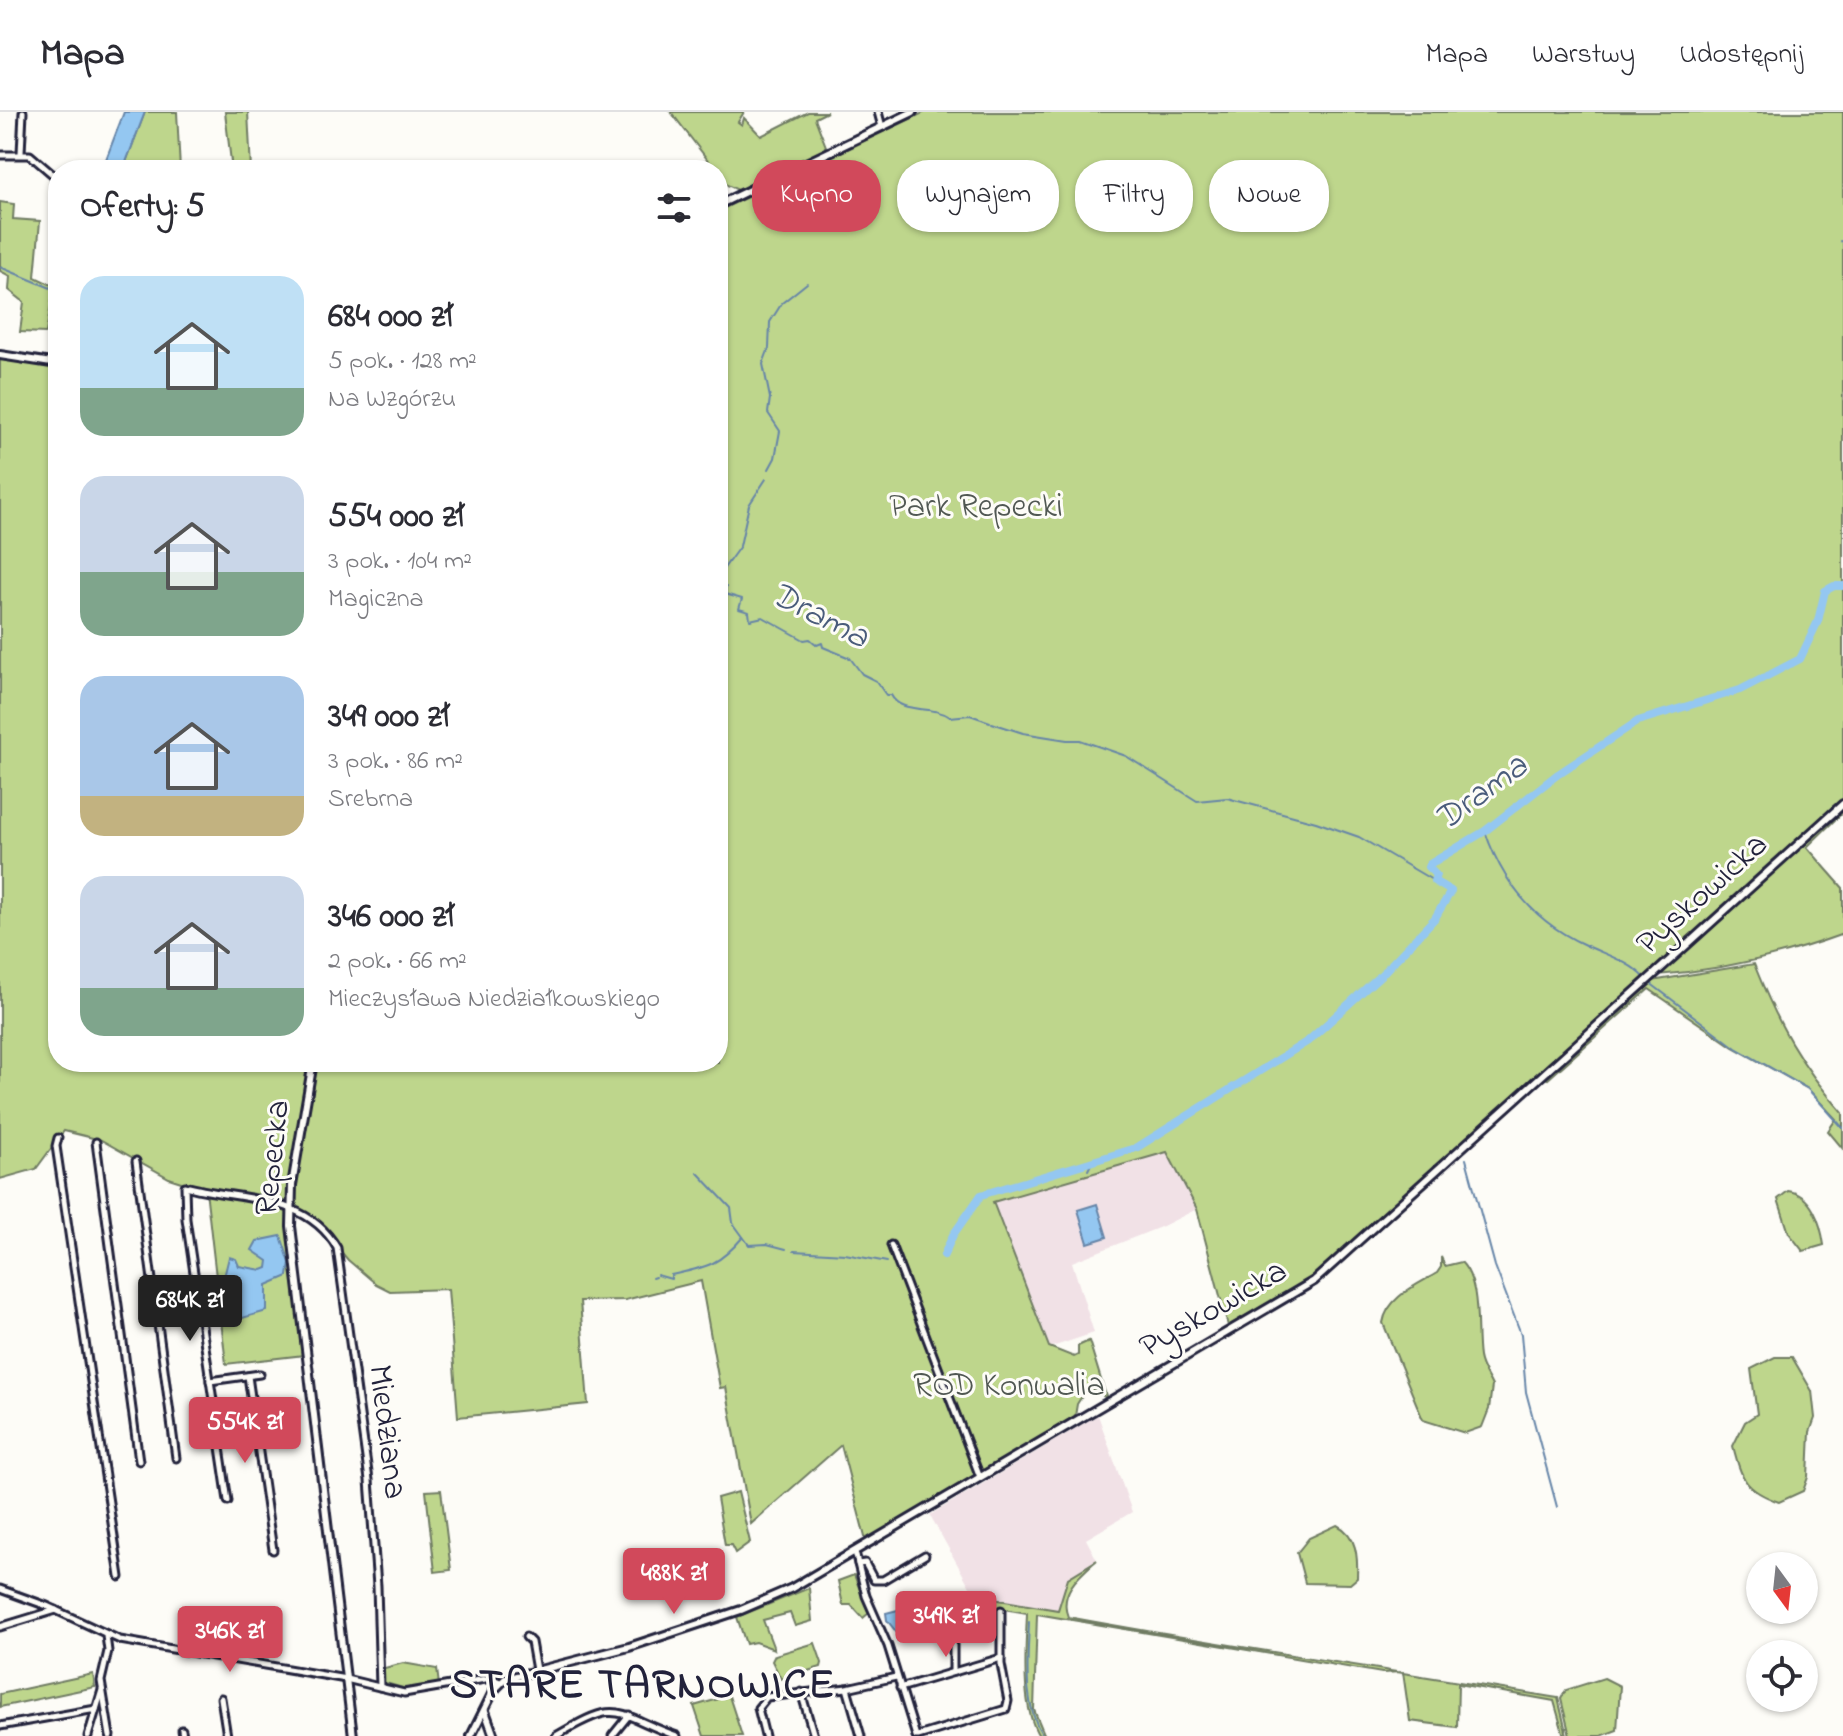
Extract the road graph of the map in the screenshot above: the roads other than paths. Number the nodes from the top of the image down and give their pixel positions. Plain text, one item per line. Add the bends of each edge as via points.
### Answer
1 (23, 112) edge
2 (878, 112) edge
3 (913, 112) edge
4 (882, 127) junction
5 (21, 153) junction
6 (0, 155) edge
7 (48, 170) edge
8 (728, 201) edge
9 (0, 355) edge
10 (48, 362) edge
11 (1843, 804) edge
12 (311, 1072) edge
13 (58, 1138) dead end
14 (96, 1142) dead end
15 (136, 1161) dead end
16 (290, 1207) junction
17 (891, 1245) dead end
18 (260, 1374) dead end
19 (248, 1376) junction
20 (210, 1381) junction
21 (176, 1458) dead end
22 (139, 1461) dead end
23 (980, 1477) junction
24 (228, 1501) dead end
25 (273, 1550) dead end
26 (855, 1552) junction
27 (925, 1555) dead end
28 (858, 1564) junction
29 (120, 1577) dead end
30 (0, 1589) edge
31 (57, 1610) junction
32 (1001, 1610) dead end
33 (953, 1623) dead end
34 (0, 1627) edge
35 (106, 1636) junction
36 (526, 1637) dead end
37 (120, 1640) junction
38 (108, 1651) junction
39 (1001, 1658) junction
40 (536, 1670) junction
41 (953, 1672) junction
42 (897, 1677) junction
43 (346, 1679) junction
44 (500, 1682) junction
45 (380, 1687) junction
46 (847, 1688) junction
47 (900, 1688) junction
48 (102, 1689) junction
49 (801, 1692) junction
50 (221, 1698) dead end
51 (96, 1709) junction
52 (629, 1715) junction
53 (485, 1723) junction
54 (0, 1726) edge
55 (476, 1734) edge
56 (88, 1736) edge
57 (110, 1736) edge
58 (227, 1736) edge
59 (353, 1736) edge
60 (494, 1736) edge
61 (556, 1736) edge
62 (612, 1736) edge
63 (677, 1736) edge
64 (765, 1736) edge
65 (814, 1736) edge
66 (861, 1736) edge
67 (915, 1736) edge

1 - 5 street
2 - 4 street
3 - 4 street
4 - 8 street
5 - 6 street
5 - 7 street
9 - 10 street
11 - 23 street, Pyskowicka via 1323,1274
12 - 16 street, Repecka
13 - 29 street
14 - 22 street
15 - 21 street
16 - 20 street via 185,1186
16 - 43 street, Repecka
16 - 45 street, Miedziana via 315,1220 339,1254 369,1480
17 - 23 street
18 - 19 street
19 - 20 street
19 - 25 street
20 - 24 street
23 - 26 street, Pyskowicka
26 - 28 street
26 - 40 street, Pyskowicka via 741,1610 593,1658
27 - 28 street via 883,1580 874,1580 865,1563
28 - 42 street
30 - 31 street
31 - 34 street
31 - 35 street
32 - 39 street
33 - 41 street
35 - 37 street
35 - 38 street
36 - 40 street
37 - 38 street
37 - 43 street
38 - 48 street
39 - 41 street
39 - 67 street via 1006,1709
40 - 44 street, Pyskowicka
41 - 47 street
42 - 46 street
42 - 47 street
43 - 45 street
43 - 59 street, Repecka
44 - 45 street via 491,1678 415,1693
44 - 53 street via 485,1711
46 - 49 street
46 - 66 street
47 - 67 street
48 - 51 street
48 - 57 street
49 - 64 street via 761,1701
49 - 65 street
50 - 58 street
51 - 54 street
51 - 56 street
52 - 61 street via 610,1710
52 - 62 street
52 - 63 street
53 - 55 street
53 - 60 street

